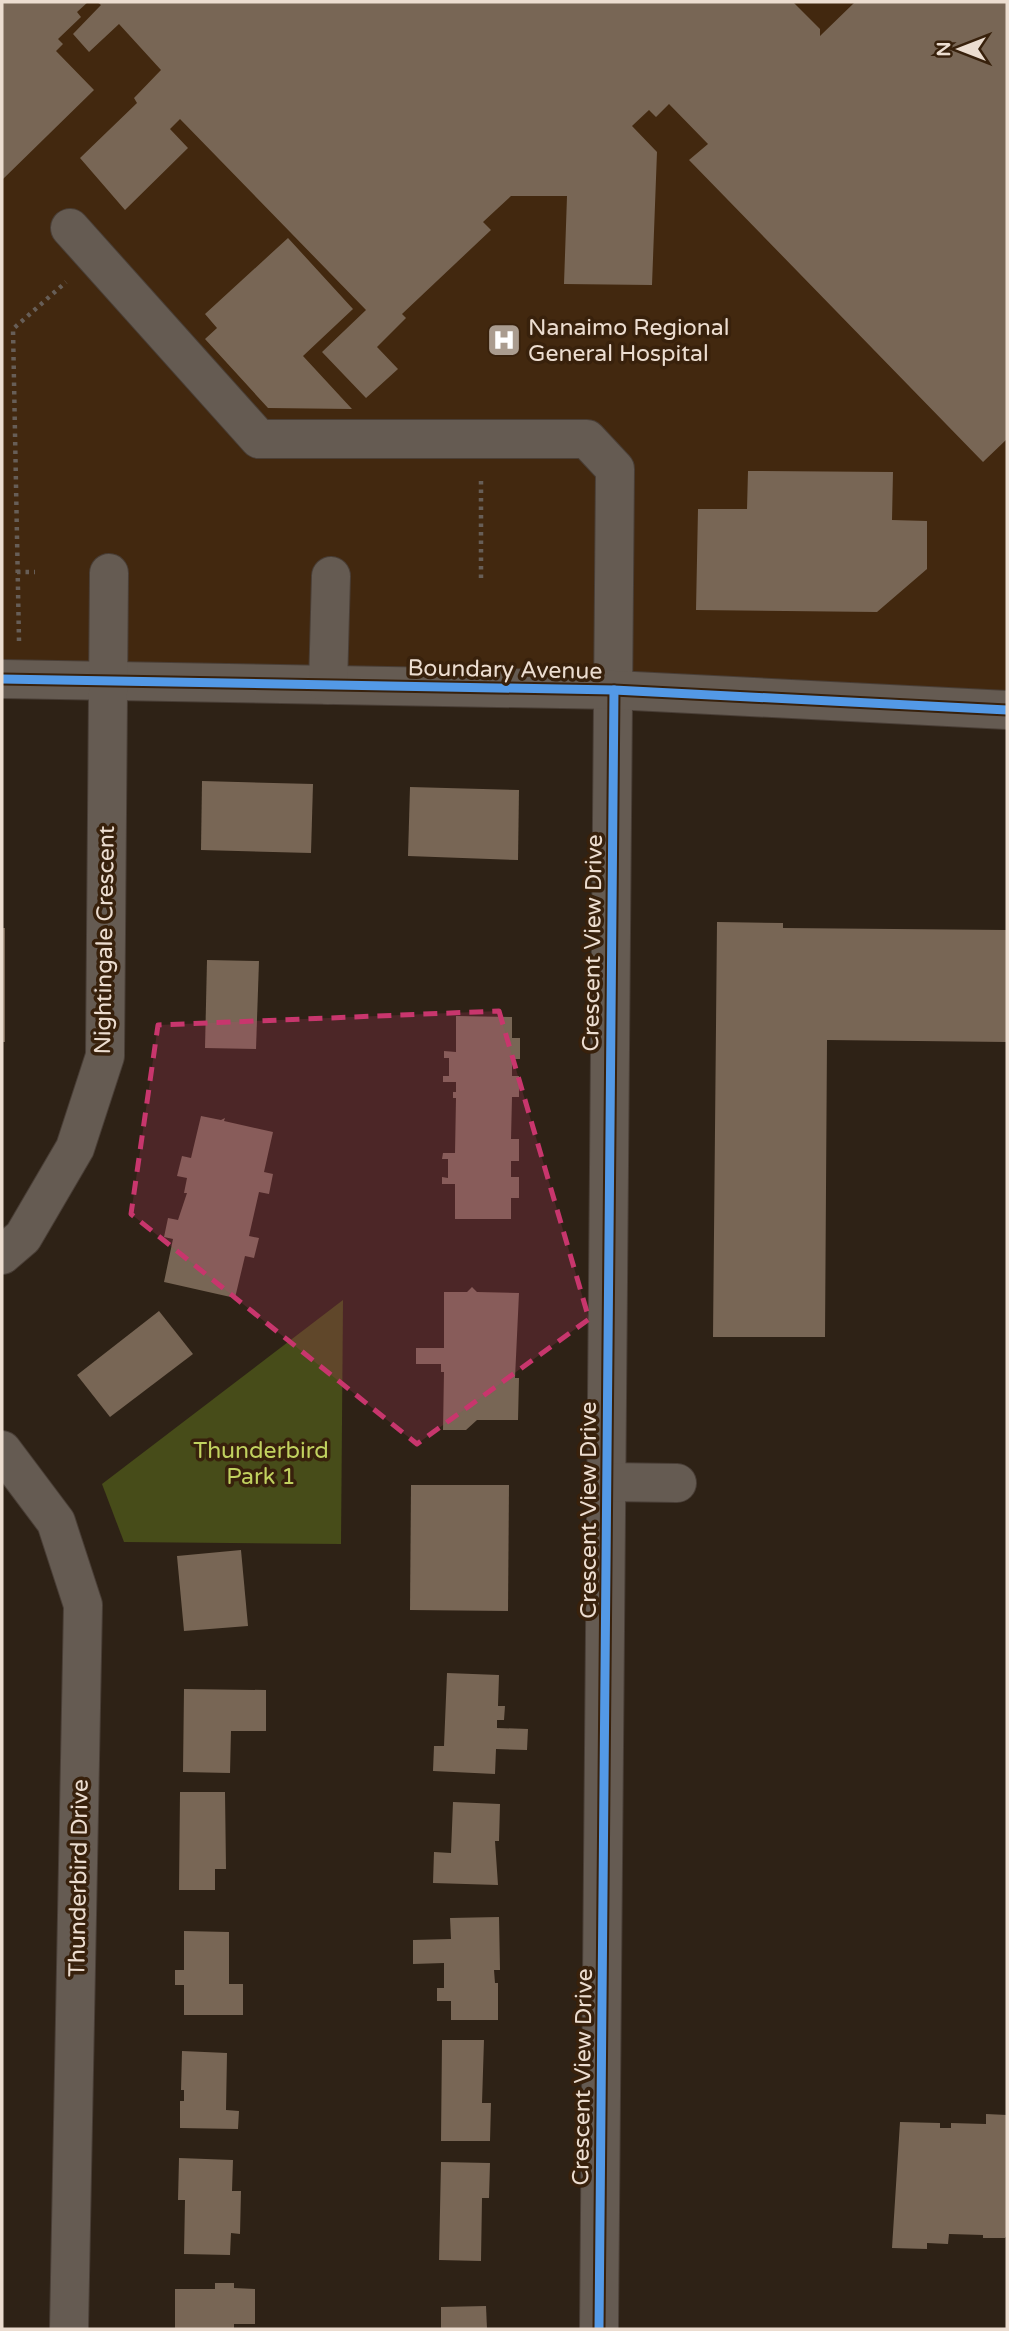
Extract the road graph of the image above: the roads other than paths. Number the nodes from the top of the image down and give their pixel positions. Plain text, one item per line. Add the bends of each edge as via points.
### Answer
1 (82, 242) road end
2 (108, 573) dead end
3 (331, 576) dead end
4 (2, 679) edge
5 (107, 681) junction
6 (328, 685) junction
7 (614, 690) junction
8 (1007, 710) edge
9 (2, 1255) edge
10 (2, 1450) edge
11 (607, 1482) junction
12 (677, 1483) dead end
13 (69, 2329) edge
14 (599, 2329) edge

1 - 7 street, Crescent View Drive via 259,439 587,439 615,469
2 - 5 street, Nightingale Crescent
3 - 6 street
4 - 5 street, Boundary Avenue
5 - 6 street, Boundary Avenue
5 - 9 street, Nightingale Crescent via 105,1056 75,1148 23,1237
6 - 7 street, Boundary Avenue
7 - 8 street, Boundary Avenue
7 - 11 street, Crescent View Drive
10 - 13 street, Thunderbird Drive via 56,1522 83,1605
11 - 12 street
11 - 14 street, Crescent View Drive

